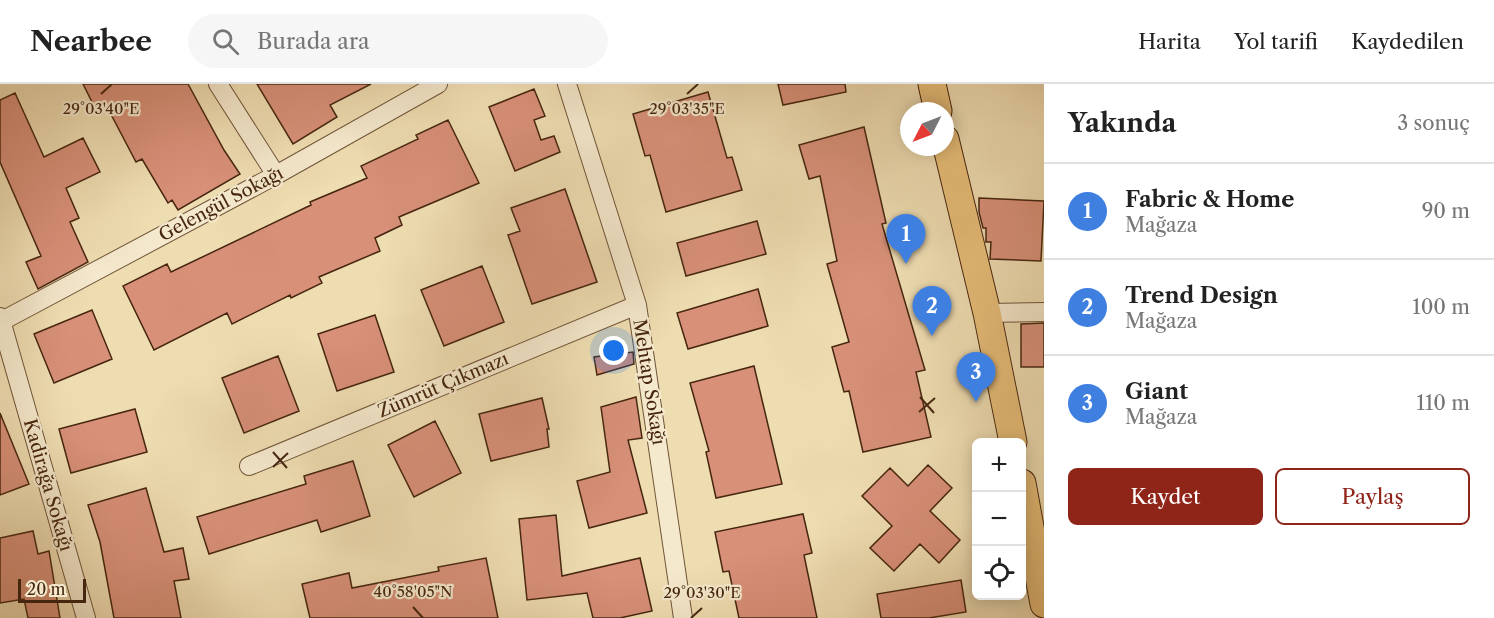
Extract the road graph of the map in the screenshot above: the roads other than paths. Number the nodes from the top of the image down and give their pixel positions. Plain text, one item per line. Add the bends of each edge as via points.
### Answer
1 (218, 84) edge
2 (438, 84) edge
3 (567, 84) edge
4 (932, 84) edge
5 (936, 102) edge
6 (949, 156) edge
7 (276, 174) junction
8 (636, 305) junction
9 (1044, 312) edge
10 (987, 313) junction
11 (1, 319) edge
12 (1012, 438) edge
13 (249, 466) dead end
14 (1024, 492) edge
15 (1044, 604) edge
16 (86, 618) edge
17 (683, 618) edge

1 - 7 street
2 - 7 street, Gelengül Sokağı
3 - 8 street, Mehtap Sokağı
4 - 5 main road
6 - 10 main road
7 - 11 street, Gelengül Sokağı
8 - 13 street, Zümrüt Çıkmazı
8 - 17 street, Mehtap Sokağı
9 - 10 street
10 - 12 main road
11 - 16 street, Kadirağa Sokağı
14 - 15 main road

